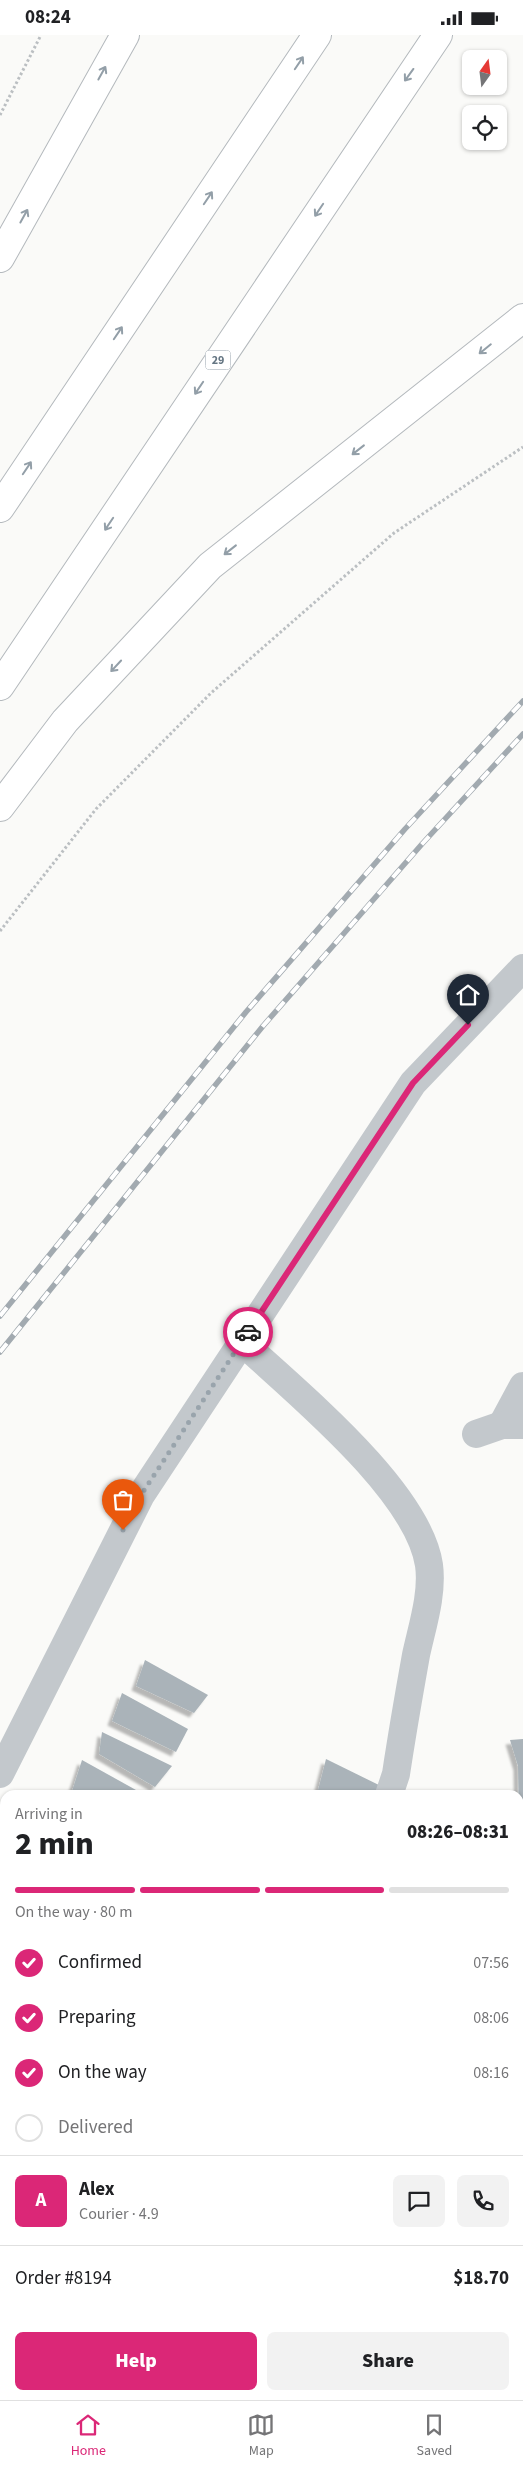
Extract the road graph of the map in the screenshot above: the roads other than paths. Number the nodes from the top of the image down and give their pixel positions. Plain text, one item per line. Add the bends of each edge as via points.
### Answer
1 (125, 35) edge
2 (317, 35) edge
3 (438, 35) edge
4 (0, 258) edge
5 (523, 318) edge
6 (0, 508) edge
7 (0, 686) edge
8 (0, 807) edge
9 (523, 968) edge
10 (242, 1342) junction
11 (523, 1387) edge
12 (513, 1425) edge
13 (476, 1434) dead end
14 (0, 1774) edge
15 (391, 1790) edge

4 -> 1 highway
6 -> 2 highway
3 -> 7 highway, 29
5 -> 8 highway via 210,566 64,721
9 - 10 street via 413,1083
10 - 14 street via 141,1495
10 - 15 street via 344,1438 402,1502 424,1547 429,1566 428,1597
11 - 12 street
12 - 13 street

